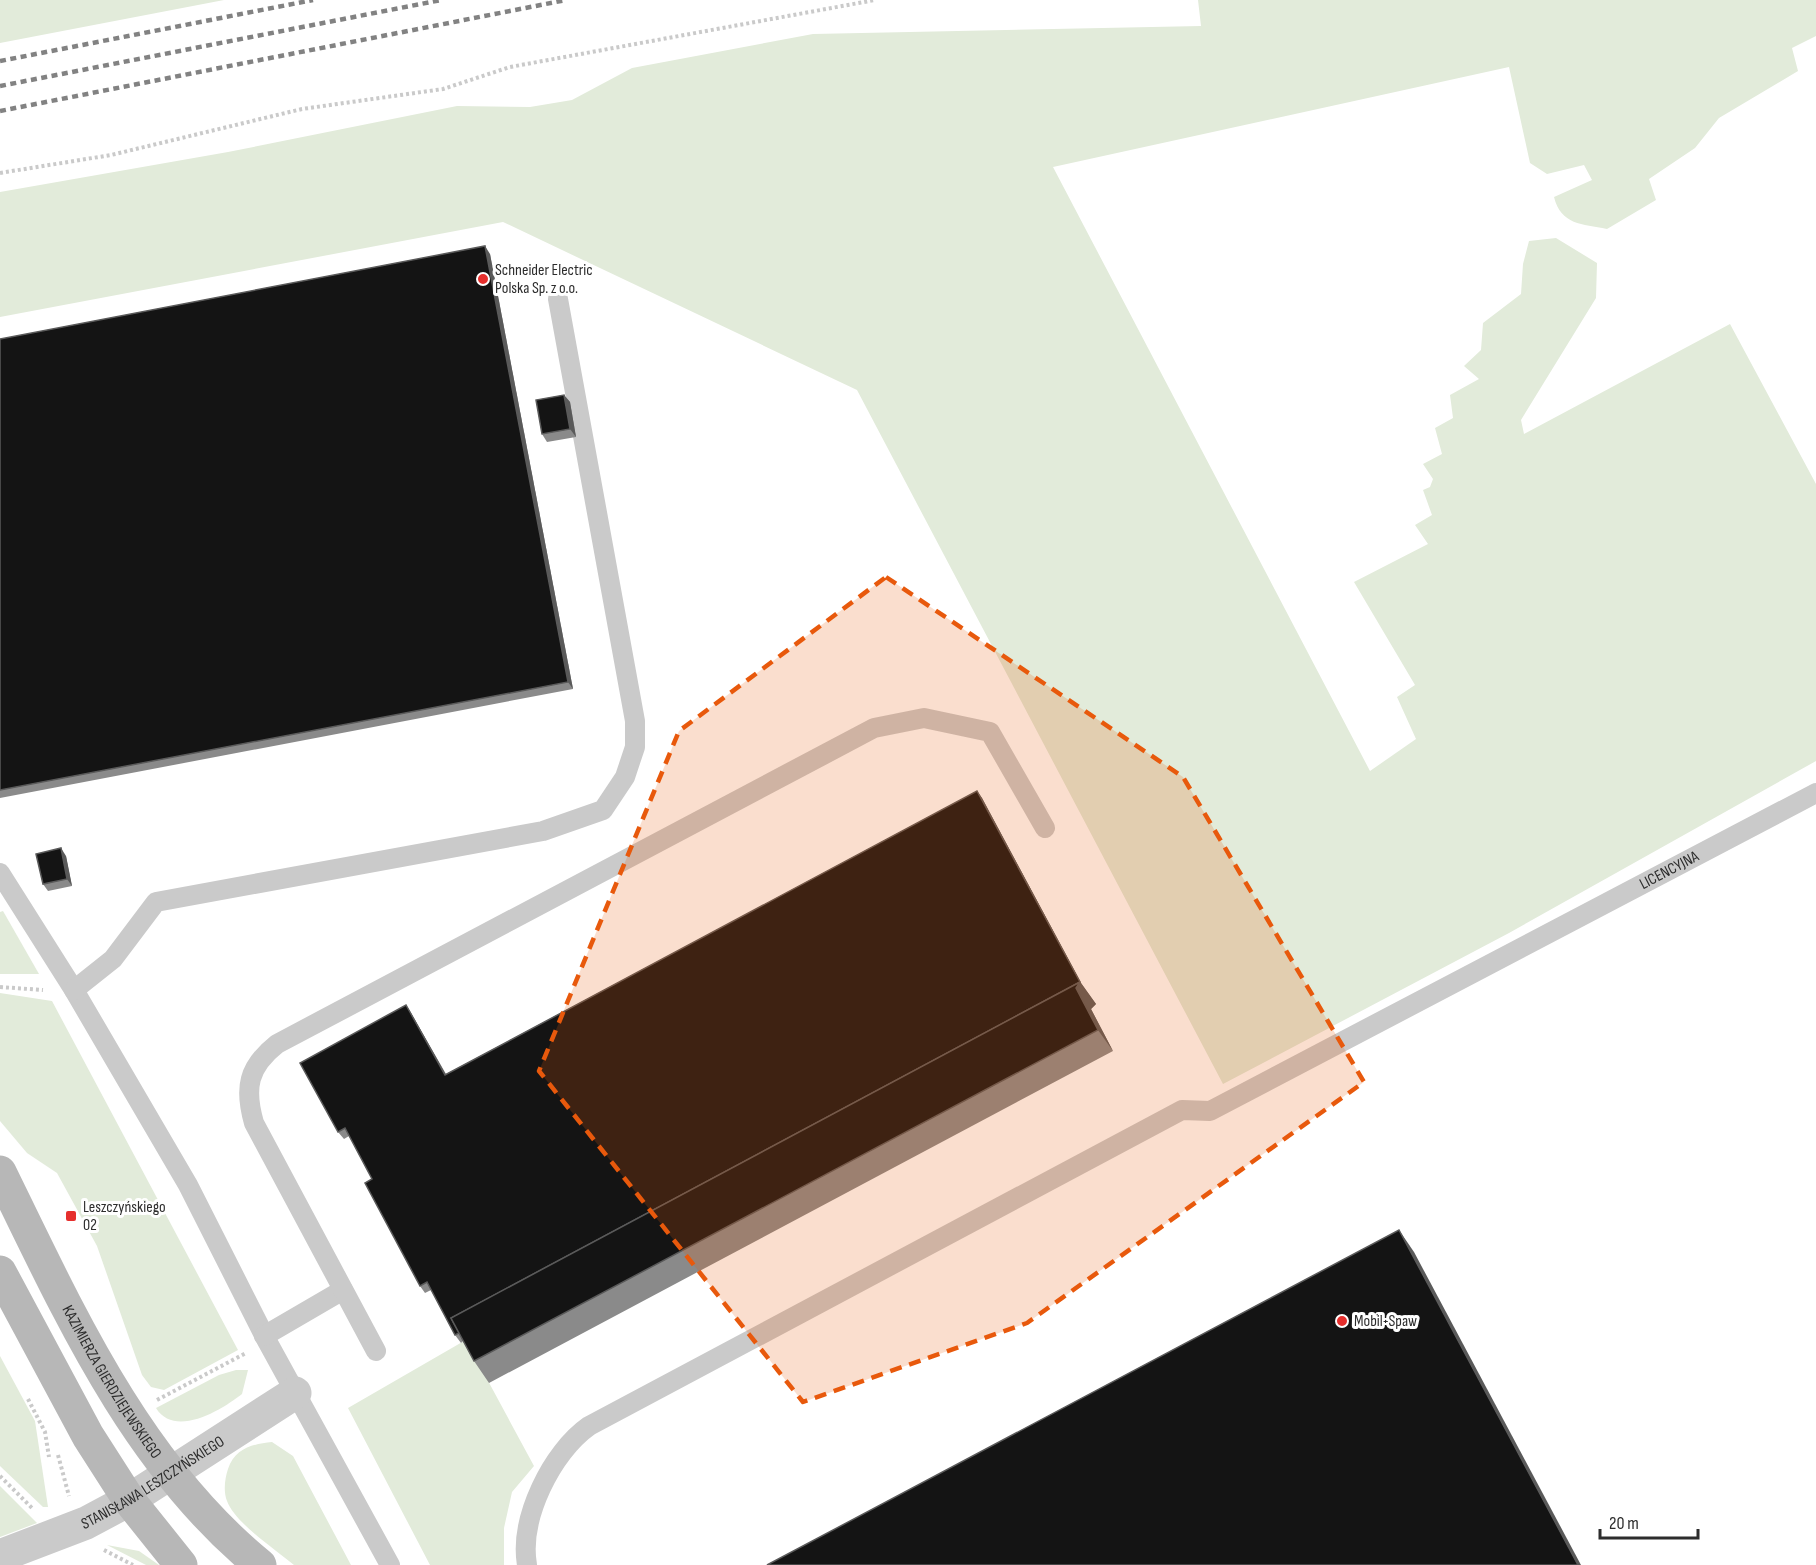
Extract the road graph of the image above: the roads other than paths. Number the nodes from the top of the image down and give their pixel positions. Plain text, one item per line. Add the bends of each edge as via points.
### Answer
1 (558, 299) dead end
2 (1816, 793) edge
3 (1045, 828) dead end
4 (0, 873) edge
5 (74, 990) junction
6 (0, 1173) edge
7 (0, 1272) edge
8 (343, 1290) junction
9 (265, 1339) junction
10 (376, 1351) dead end
11 (295, 1393) junction
12 (169, 1474) junction
13 (129, 1500) junction
14 (0, 1556) edge
15 (181, 1565) edge
16 (260, 1565) edge
17 (390, 1565) edge
18 (527, 1565) edge

1 - 5 lane via 634,721 635,747 625,777 603,810 543,831 156,902 113,959
2 - 18 lane, LICENCYJNA via 1210,1111 1182,1110 589,1426 572,1438 541,1485 525,1556
3 - 8 lane via 990,732 924,718 874,728 277,1044 260,1058 250,1081 249,1103 254,1123
4 - 5 lane
5 - 9 lane via 188,1185
6 - 12 street, KAZIMIERZA GIERDZIEJEWSKIEGO via 107,1380
7 - 13 street via 88,1436
8 - 9 lane
8 - 10 lane
9 - 11 lane
11 - 12 street, STANISŁAWA LESZCZYŃSKIEGO
11 - 17 lane
12 - 13 street, STANISŁAWA LESZCZYŃSKIEGO
12 - 16 street, KAZIMIERZA GIERDZIEJEWSKIEGO via 200,1510
13 - 14 street, STANISŁAWA LESZCZYŃSKIEGO via 86,1523
13 - 15 street

